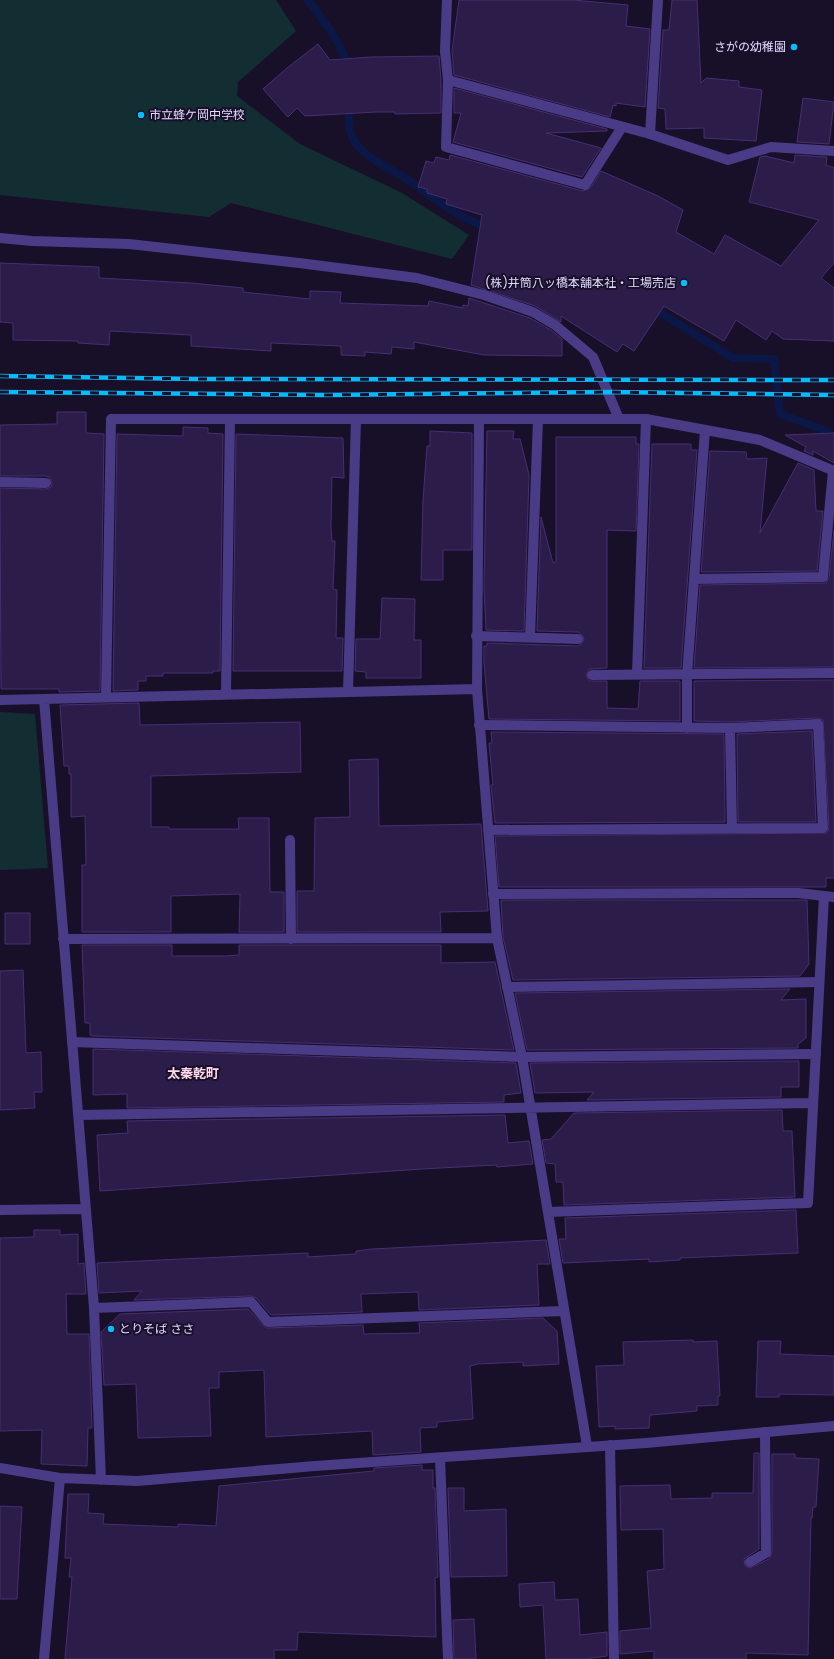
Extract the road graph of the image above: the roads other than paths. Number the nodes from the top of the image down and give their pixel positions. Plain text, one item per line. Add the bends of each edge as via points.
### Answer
1 (447, 0) edge
2 (658, 0) edge
3 (448, 80) junction
4 (622, 127) junction
5 (650, 134) junction
6 (834, 151) edge
7 (0, 238) edge
8 (230, 419) junction
9 (356, 419) junction
10 (479, 419) junction
11 (538, 419) junction
12 (620, 419) junction
13 (646, 419) junction
14 (705, 430) junction
15 (833, 471) edge
16 (0, 482) edge
17 (46, 483) dead end
18 (694, 579) junction
19 (476, 636) junction
20 (530, 637) junction
21 (578, 639) dead end
22 (834, 673) edge
23 (637, 674) junction
24 (592, 675) dead end
25 (687, 675) junction
26 (476, 689) junction
27 (348, 692) junction
28 (226, 694) junction
29 (106, 697) junction
30 (44, 699) junction
31 (0, 700) edge
32 (479, 725) junction
33 (687, 728) junction
34 (730, 728) junction
35 (732, 828) junction
36 (488, 830) junction
37 (290, 840) dead end
38 (493, 894) junction
39 (829, 897) edge
40 (497, 938) junction
41 (64, 939) junction
42 (291, 939) junction
43 (819, 982) junction
44 (507, 987) junction
45 (72, 1042) junction
46 (816, 1054) junction
47 (522, 1057) junction
48 (813, 1104) junction
49 (531, 1108) junction
50 (78, 1114) junction
51 (86, 1209) junction
52 (0, 1210) edge
53 (548, 1212) junction
54 (94, 1308) junction
55 (564, 1312) junction
56 (834, 1426) edge
57 (765, 1432) junction
58 (610, 1445) junction
59 (587, 1446) junction
60 (440, 1458) junction
61 (0, 1468) edge
62 (60, 1478) junction
63 (101, 1480) junction
64 (750, 1562) dead end
65 (44, 1659) edge
66 (448, 1659) edge
67 (614, 1659) edge

1 - 3 street via 445,51
2 - 5 street
3 - 4 street
3 - 4 street via 446,147 585,185
4 - 5 street
5 - 6 street via 728,160 771,147
7 - 12 street via 129,244 284,261 417,278 477,293 533,312 555,325 593,357
8 - 9 street
8 - 28 street
8 - 29 street via 111,419
9 - 10 street
9 - 27 street
10 - 11 street
10 - 19 street
11 - 12 street
11 - 20 street
12 - 13 street
13 - 14 street
13 - 23 street
14 - 15 street via 760,440
14 - 18 street
15 - 18 street via 823,576
16 - 17 street
18 - 25 street
19 - 20 street
19 - 26 street
20 - 21 street
22 - 25 street
23 - 24 street
23 - 25 street
25 - 33 street
26 - 27 street
26 - 32 street
27 - 28 street
28 - 29 street
29 - 30 street
30 - 31 street
30 - 41 street
32 - 33 street
32 - 36 street
33 - 34 street
34 - 35 street
34 - 35 street via 818,724 823,828
35 - 36 street
36 - 38 street
37 - 42 street
38 - 39 street via 798,894
38 - 40 street
39 - 43 street
40 - 42 street
40 - 44 street
41 - 42 street
41 - 45 street
43 - 44 street
43 - 46 street
44 - 47 street
45 - 47 street
45 - 50 street
46 - 47 street
46 - 48 street
47 - 49 street
48 - 49 street
48 - 53 street via 808,1203
49 - 50 street
49 - 53 street
50 - 51 street
51 - 52 street
51 - 54 street
53 - 55 street
54 - 55 street via 251,1302 268,1322
54 - 63 street
55 - 59 street
56 - 57 street
57 - 58 street
57 - 64 street via 766,1553
58 - 59 street
58 - 67 street
59 - 60 street
60 - 63 street via 137,1481
60 - 66 street
61 - 62 street
62 - 63 street
62 - 65 street

